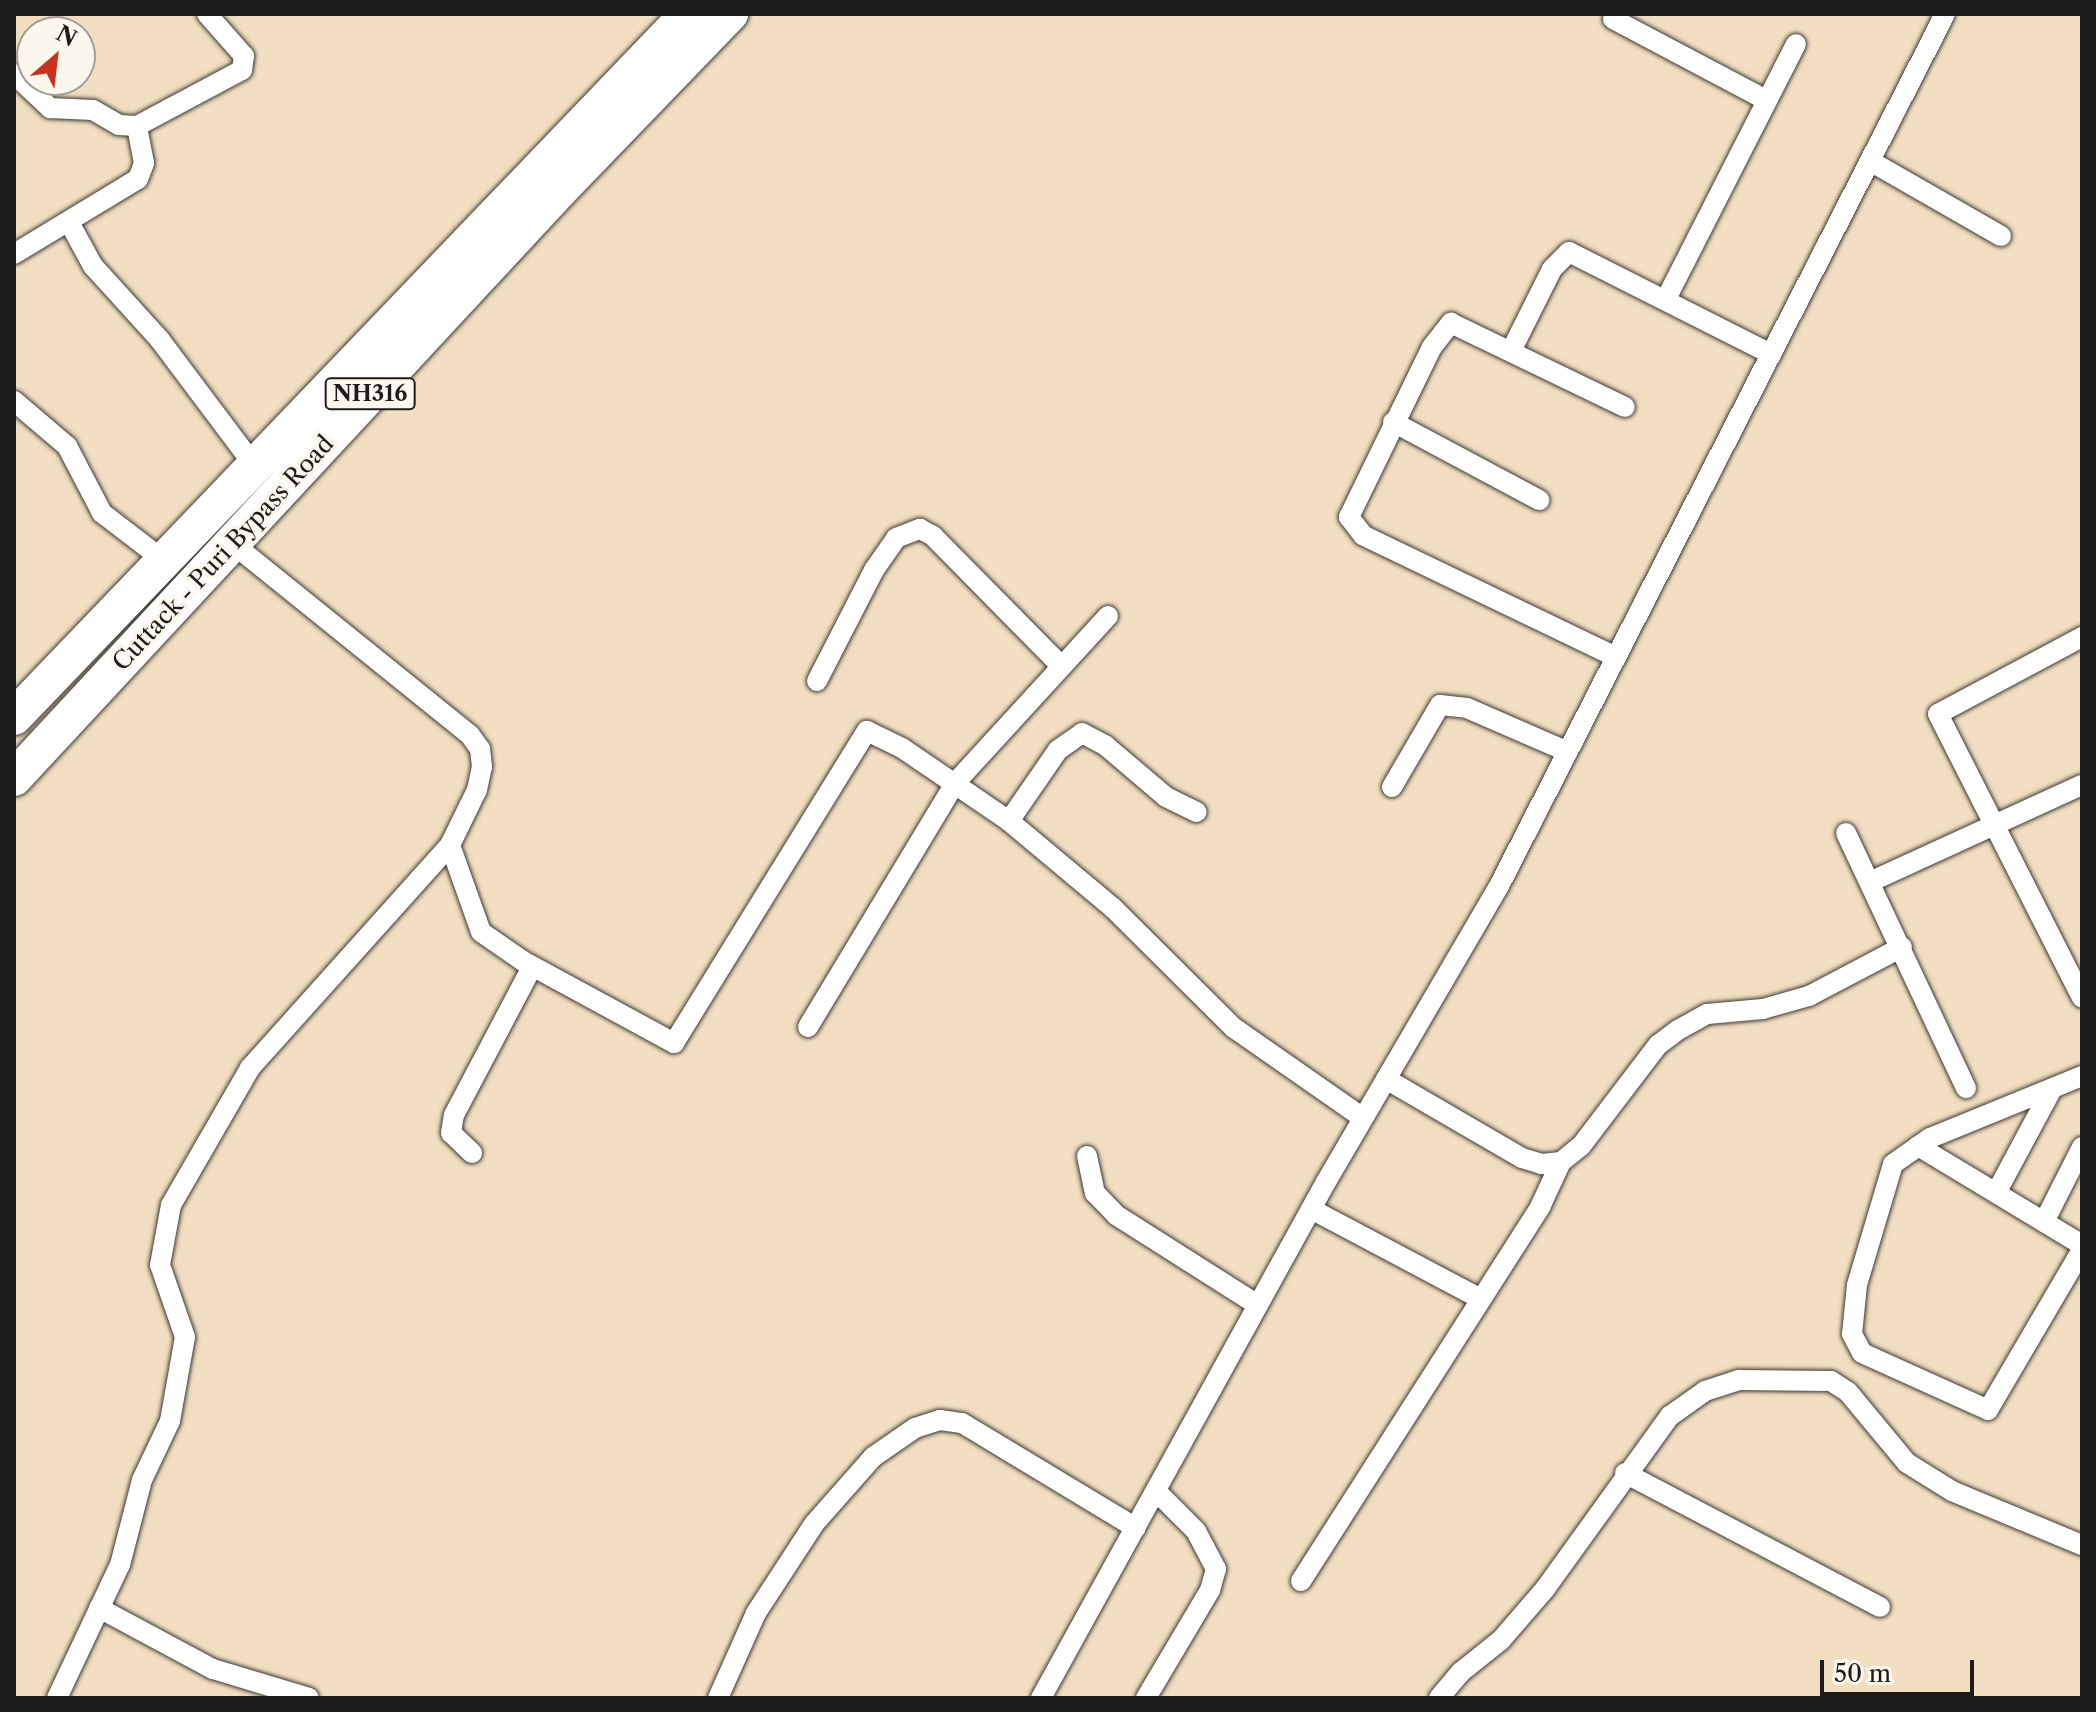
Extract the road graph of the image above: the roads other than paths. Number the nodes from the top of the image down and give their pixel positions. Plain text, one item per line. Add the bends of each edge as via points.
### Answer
1 (207, 14) edge
2 (688, 14) edge
3 (730, 14) edge
4 (1945, 14) edge
5 (1613, 19) dead end
6 (1796, 44) dead end
7 (14, 74) edge
8 (1766, 100) junction
9 (137, 126) junction
10 (1870, 161) junction
11 (70, 224) junction
12 (2001, 236) dead end
13 (14, 254) edge
14 (1666, 299) junction
15 (1512, 349) junction
16 (1771, 354) junction
17 (14, 401) edge
18 (1625, 407) dead end
19 (1393, 422) junction
20 (253, 464) junction
21 (1539, 500) dead end
22 (232, 543) junction
23 (162, 559) junction
24 (1108, 616) dead end
25 (2082, 637) edge
26 (1616, 657) junction
27 (1060, 665) junction
28 (817, 681) dead end
29 (14, 717) edge
30 (1568, 752) junction
31 (14, 778) edge
32 (956, 782) junction
33 (2082, 785) edge
34 (1392, 787) dead end
35 (1197, 812) dead end
36 (1009, 821) junction
37 (1994, 824) junction
38 (1846, 833) dead end
39 (450, 845) junction
40 (1872, 881) junction
41 (1902, 947) junction
42 (532, 967) junction
43 (2082, 998) edge
44 (808, 1027) dead end
45 (2082, 1076) edge
46 (1386, 1079) junction
47 (1966, 1088) dead end
48 (2052, 1089) junction
49 (1363, 1118) junction
50 (1918, 1146) junction
51 (2082, 1147) edge
52 (472, 1153) dead end
53 (1087, 1156) dead end
54 (1561, 1162) junction
55 (1996, 1193) junction
56 (1311, 1209) junction
57 (2044, 1222) junction
58 (2082, 1248) edge
59 (1481, 1299) junction
60 (1256, 1304) junction
61 (1625, 1473) junction
62 (1156, 1491) junction
63 (1136, 1528) junction
64 (2082, 1545) edge
65 (1301, 1581) dead end
66 (1880, 1607) dead end
67 (99, 1608) junction
68 (57, 1698) edge
69 (309, 1698) edge
70 (718, 1698) edge
71 (1041, 1698) edge
72 (1146, 1698) edge
73 (1439, 1698) edge

1 - 9 street via 244,56 242,70
2 - 20 highway, Cuttack - Puri Bypass Road / NH316
3 - 22 highway, Cuttack - Puri Bypass Road / NH316
4 - 10 street
5 - 8 street
6 - 8 street
7 - 9 street via 50,108 93,110 119,125
8 - 14 street
9 - 11 street via 143,172
10 - 12 street
10 - 16 street
11 - 13 street
11 - 20 street via 93,266 160,340
14 - 15 street via 1569,252 1552,269
14 - 16 street
15 - 18 street
15 - 19 street via 1451,323 1432,347
16 - 26 street
17 - 23 street via 67,446 102,513
19 - 21 street
19 - 26 street via 1351,508 1352,524 1363,535
20 - 23 highway, Cuttack - Puri Bypass Road / NH316
22 - 31 highway, Cuttack - Puri Bypass Road / NH316
22 - 39 street via 460,727 480,749 477,790
23 - 29 highway, Cuttack - Puri Bypass Road / NH316
24 - 27 street
25 - 37 street via 1938,714
26 - 30 street
27 - 28 street via 933,536 920,529 896,538 874,570
27 - 32 street
30 - 34 street via 1467,708 1440,705
30 - 46 street via 1499,886
32 - 36 street
32 - 42 street via 867,731 674,1043
32 - 44 street
33 - 37 street
35 - 36 street via 1166,797 1106,746 1082,733 1058,750
36 - 49 street via 1113,908 1234,1028
37 - 40 street
37 - 43 street
38 - 40 street
39 - 42 street via 481,932
39 - 67 street via 250,1068 171,1205 160,1265 185,1337 170,1421 142,1480 120,1565
40 - 41 street
41 - 47 street
41 - 54 street via 1809,996 1763,1009 1707,1014 1678,1030 1658,1045 1581,1146
42 - 52 street via 454,1115 451,1133
45 - 48 street
46 - 49 street
46 - 54 street via 1522,1158
48 - 50 street
48 - 55 street
49 - 56 street
50 - 55 street
50 - 58 street via 1893,1164 1857,1285 1852,1334 1862,1353 1988,1410
51 - 57 street
53 - 60 street via 1095,1193 1116,1215
54 - 59 street via 1541,1205
55 - 57 street
56 - 59 street
56 - 60 street
57 - 58 street
59 - 65 street
60 - 62 street
61 - 64 street via 1670,1416 1705,1391 1753,1379 1831,1381 1848,1392 1907,1463 1952,1491
61 - 66 street
61 - 73 street via 1545,1589 1501,1640
62 - 63 street
62 - 72 street via 1196,1531 1216,1569 1210,1590
63 - 70 street via 962,1423 940,1420 915,1428 873,1457 814,1524 756,1613
63 - 71 street
67 - 68 street
67 - 69 street via 213,1669

